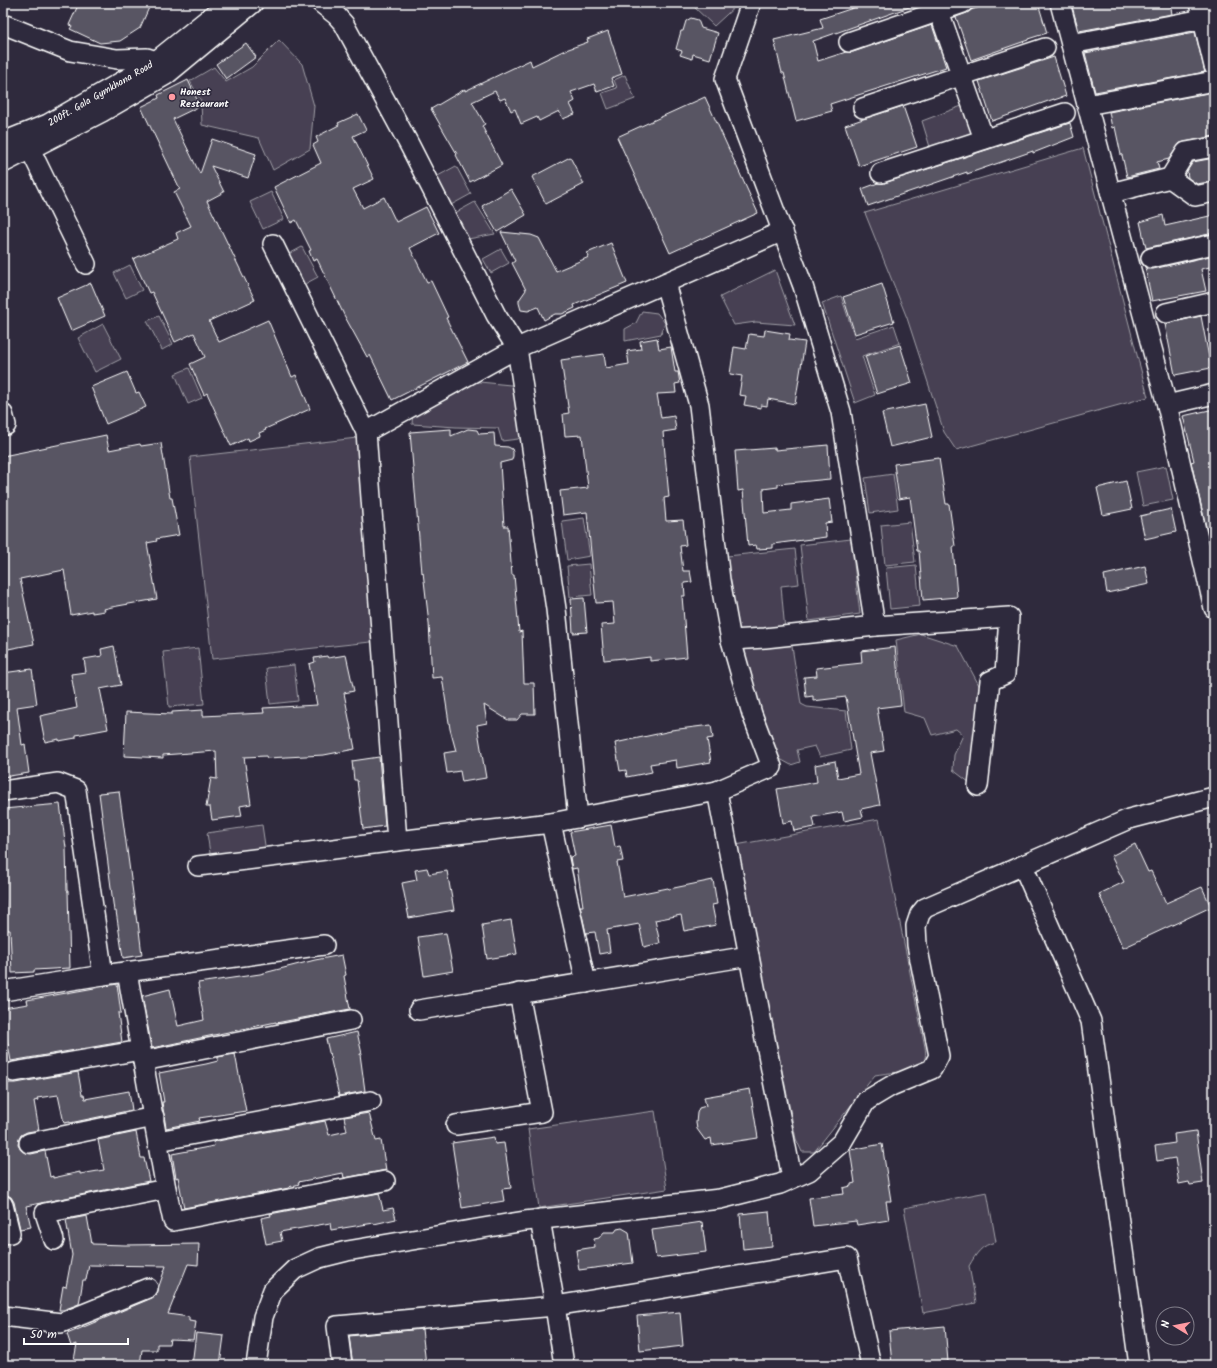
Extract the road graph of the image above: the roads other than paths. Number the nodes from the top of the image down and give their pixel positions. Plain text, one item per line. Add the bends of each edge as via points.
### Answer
1 (228, 3) edge
2 (253, 3) edge
3 (321, 3) edge
4 (751, 3) edge
5 (963, 3) edge
6 (1060, 3) edge
7 (937, 7) edge
8 (1201, 11) edge
9 (3, 24) edge
10 (849, 42) dead end
11 (1071, 44) junction
12 (1045, 48) dead end
13 (1214, 66) edge
14 (161, 68) junction
15 (962, 76) junction
16 (1214, 81) edge
17 (1087, 105) junction
18 (863, 108) dead end
19 (1065, 113) dead end
20 (984, 139) junction
21 (3, 142) edge
22 (1214, 147) edge
23 (30, 149) junction
24 (3, 163) edge
25 (881, 173) dead end
26 (1170, 178) junction
27 (1214, 192) edge
28 (1111, 193) junction
29 (783, 231) junction
30 (272, 244) dead end
31 (1214, 244) edge
32 (1151, 258) dead end
33 (86, 264) dead end
34 (665, 283) junction
35 (1214, 302) edge
36 (1166, 313) dead end
37 (517, 348) junction
38 (1214, 394) edge
39 (1167, 405) junction
40 (366, 432) junction
41 (1214, 608) edge
42 (875, 626) junction
43 (731, 640) junction
44 (978, 786) dead end
45 (3, 791) edge
46 (717, 791) junction
47 (1214, 797) edge
48 (578, 818) junction
49 (551, 823) junction
50 (398, 841) junction
51 (198, 866) dead end
52 (1023, 866) junction
53 (324, 945) dead end
54 (749, 956) junction
55 (127, 972) junction
56 (103, 975) junction
57 (586, 983) junction
58 (3, 991) edge
59 (519, 993) junction
60 (419, 1010) dead end
61 (351, 1020) dead end
62 (142, 1055) junction
63 (14, 1072) dead end
64 (371, 1101) dead end
65 (154, 1117) junction
66 (456, 1125) dead end
67 (158, 1141) junction
68 (29, 1143) dead end
69 (792, 1178) junction
70 (384, 1181) dead end
71 (166, 1189) junction
72 (3, 1205) edge
73 (540, 1219) junction
74 (3, 1234) edge
75 (54, 1240) dead end
76 (148, 1288) dead end
77 (555, 1306) junction
78 (3, 1316) edge
79 (256, 1365) edge
80 (342, 1365) edge
81 (564, 1365) edge
82 (871, 1365) edge
83 (1139, 1365) edge

1 - 14 street, 200ft. Gala Gymkhana Road
2 - 14 street
3 - 37 street via 344,24 410,146 496,315
4 - 29 street via 725,79
5 - 7 street
6 - 11 street
7 - 10 street
7 - 15 street
8 - 11 street
8 - 13 street
9 - 14 street via 70,51 117,58 147,58
11 - 17 street
12 - 15 street
14 - 21 street, 200ft. Gala Gymkhana Road via 135,74 48,124
14 - 23 street via 102,112
15 - 18 street
15 - 20 street
16 - 17 street
17 - 28 street
19 - 20 street
20 - 25 street
22 - 26 street via 1186,152
23 - 24 street
23 - 33 street
26 - 27 street via 1195,196
26 - 28 street
28 - 39 street
29 - 34 street
29 - 42 street via 803,286 841,412
30 - 40 street
31 - 32 street
34 - 37 street
34 - 43 street via 700,405 720,580
35 - 36 street
37 - 40 street
37 - 48 street via 556,609
38 - 39 street
39 - 41 street
40 - 50 street
42 - 43 street
42 - 44 street via 1009,617 1005,674 990,681
43 - 46 street via 752,714 772,767
45 - 56 street via 58,783 76,790
46 - 48 street
46 - 54 street
47 - 52 street via 1129,819
48 - 49 street
49 - 50 street
49 - 57 street
50 - 51 street
52 - 69 street via 925,908 920,914 916,926 917,945 939,1056 932,1069 891,1086 866,1101 842,1142 809,1171
52 - 83 street via 1091,1021
53 - 55 street
54 - 57 street
54 - 69 street
55 - 56 street
55 - 62 street
56 - 58 street
57 - 59 street
59 - 60 street
59 - 66 street via 542,1112
61 - 62 street
62 - 63 street
62 - 65 street
64 - 67 street
65 - 67 street
65 - 68 street
67 - 71 street
69 - 73 street via 780,1184 720,1199
70 - 71 street via 173,1221
71 - 75 street via 45,1213
72 - 74 street via 10,1233
73 - 77 street
73 - 79 street via 347,1252 319,1258 295,1269 273,1290 263,1317
76 - 78 street via 61,1323
77 - 80 street via 337,1326
77 - 81 street
77 - 82 street via 847,1258

